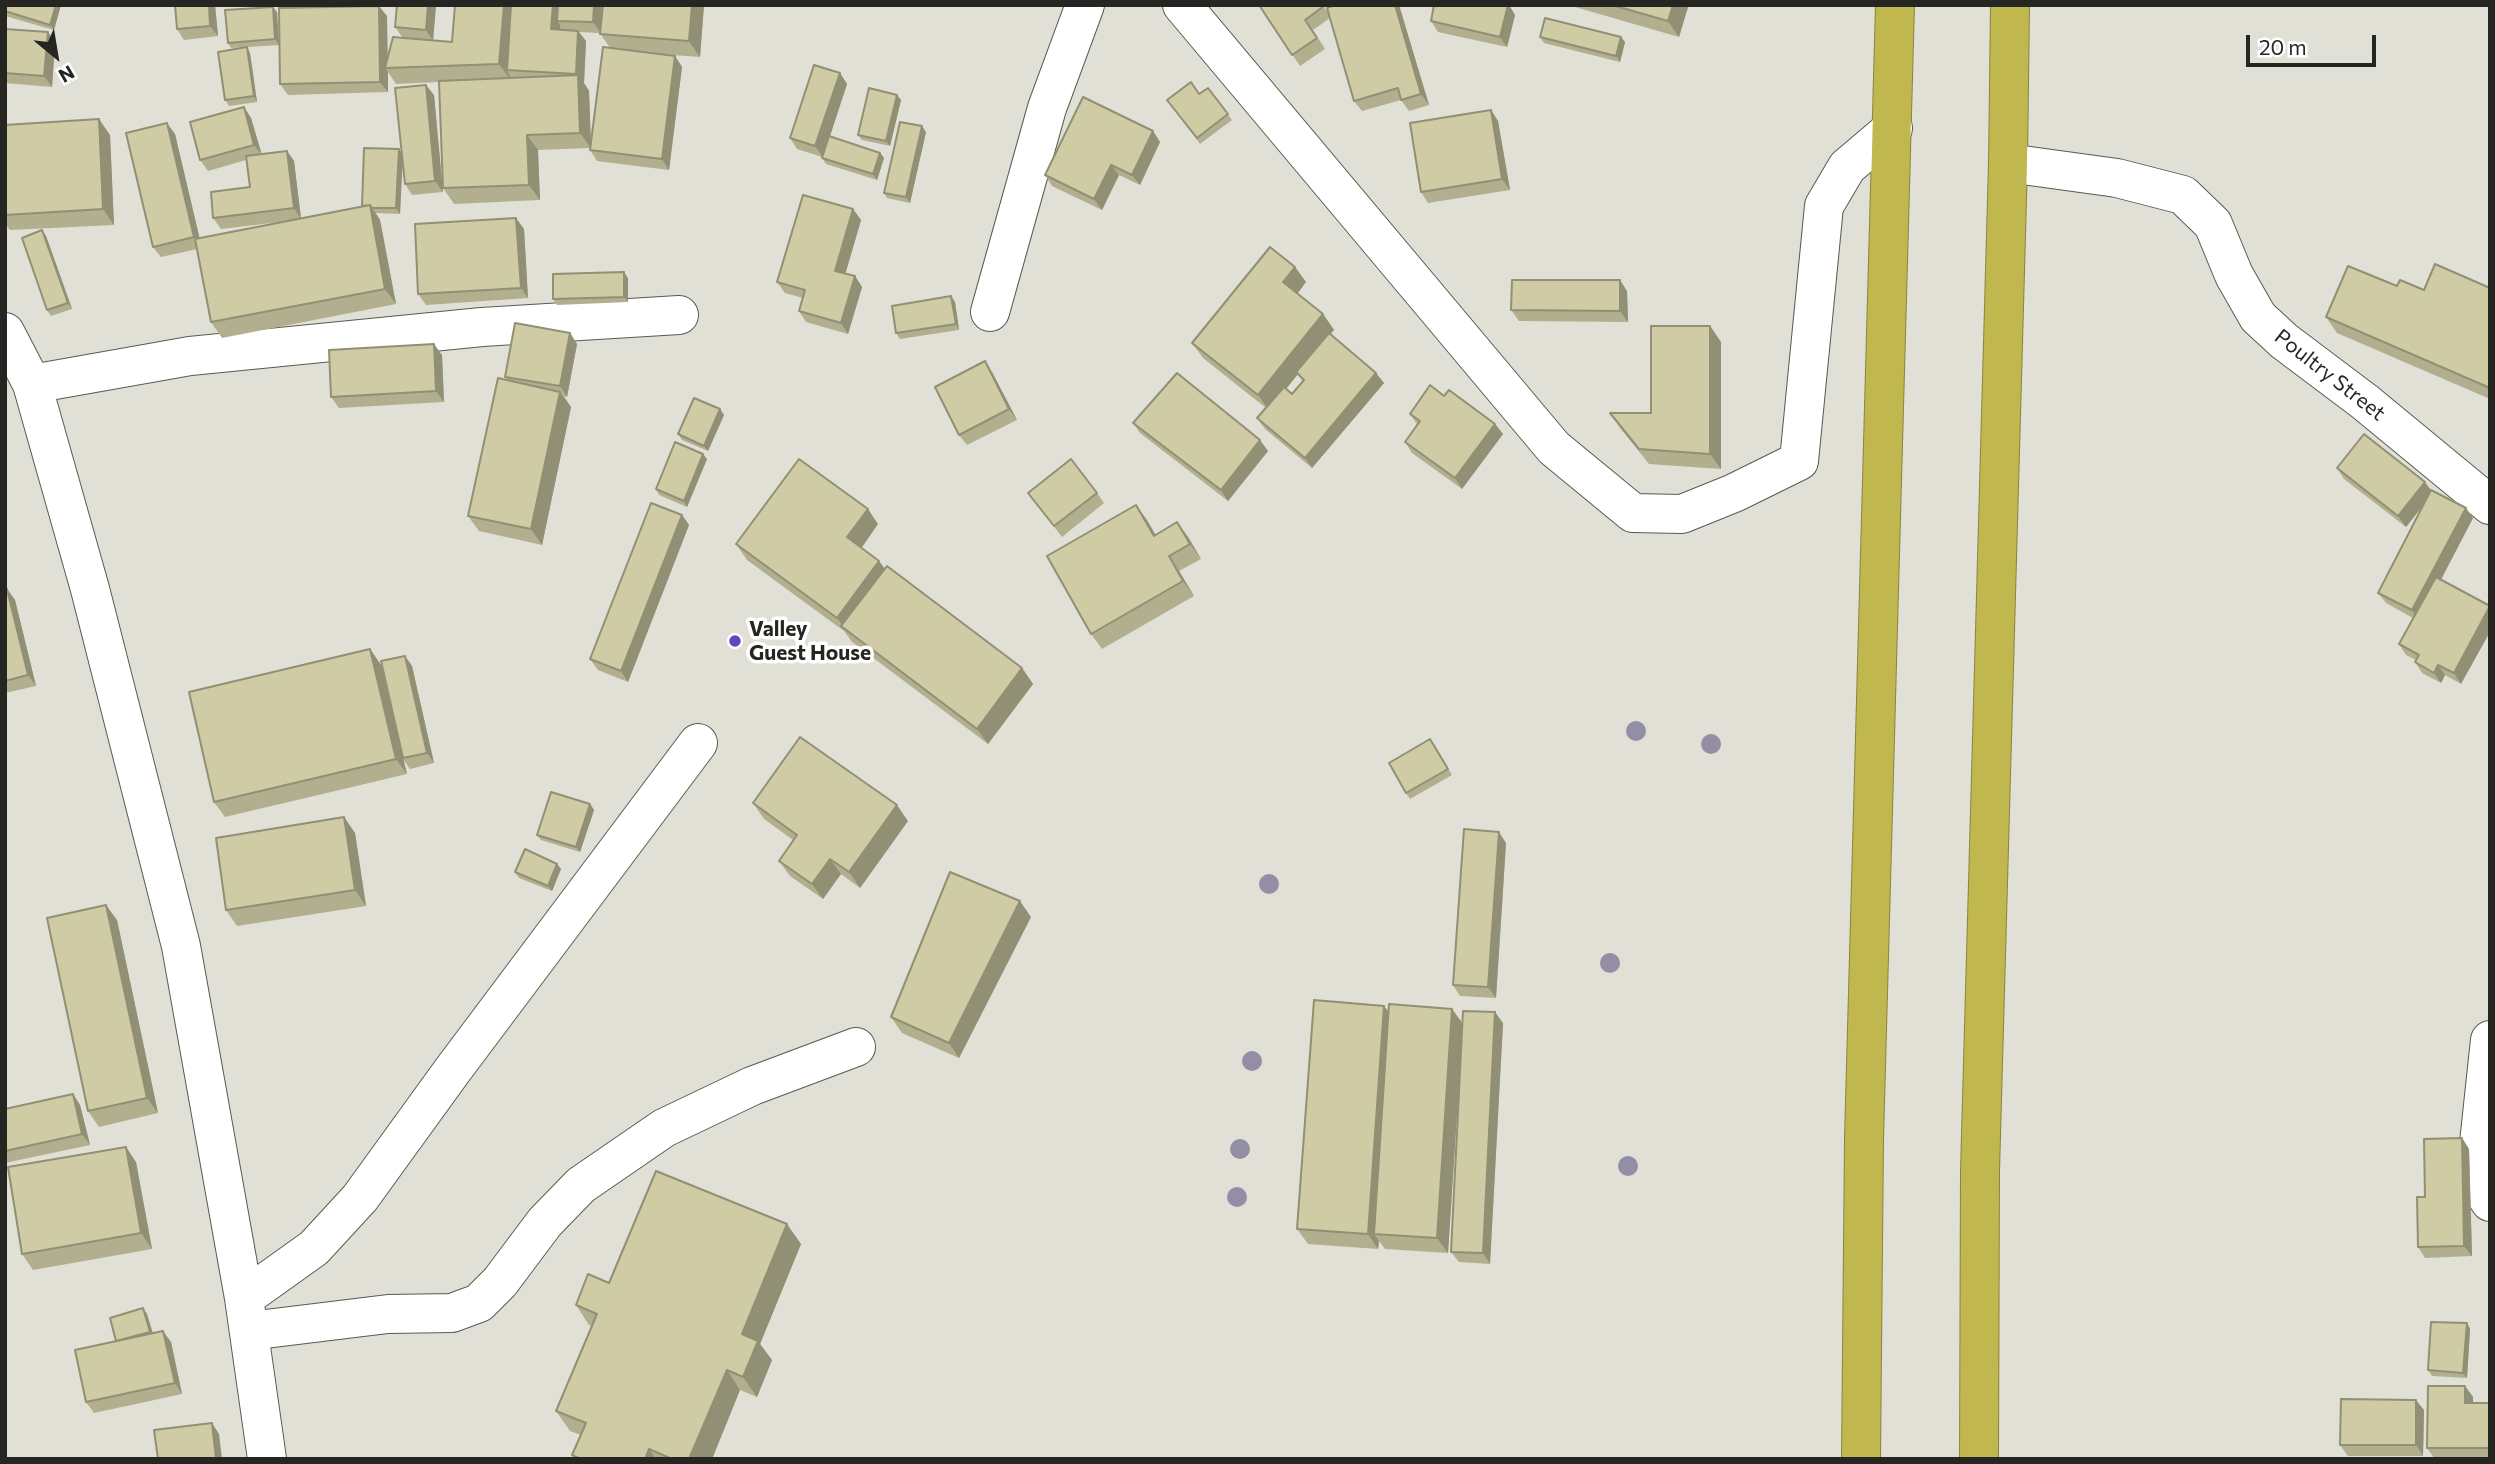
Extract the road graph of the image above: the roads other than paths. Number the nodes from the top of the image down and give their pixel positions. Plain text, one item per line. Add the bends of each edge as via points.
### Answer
1 (1085, 5) edge
2 (1182, 5) edge
3 (1895, 5) edge
4 (2010, 5) edge
5 (1893, 128) junction
6 (2008, 163) junction
7 (990, 312) dead end
8 (679, 315) dead end
9 (5, 332) edge
10 (32, 384) junction
11 (2481, 488) edge
12 (698, 743) dead end
13 (2490, 1040) edge
14 (856, 1047) dead end
15 (2490, 1202) edge
16 (246, 1315) junction
17 (267, 1459) edge
18 (1861, 1459) edge
19 (1979, 1459) edge

1 - 7 street via 1047,108
2 - 5 street via 1554,448 1633,513 1682,514 1798,461 1824,206 1847,167
3 - 5 highway
4 - 6 highway
5 - 18 highway via 1864,1139
6 - 11 street, Poultry Street via 2117,178 2183,195 2213,224 2258,317
6 - 19 highway via 1980,1171
8 - 10 street via 482,327 190,356
9 - 10 street
10 - 16 street via 90,589 181,946
12 - 16 street via 360,1198
13 - 15 street via 2476,1171
14 - 16 street via 752,1086 664,1128 581,1185 479,1303 452,1313
16 - 17 street

